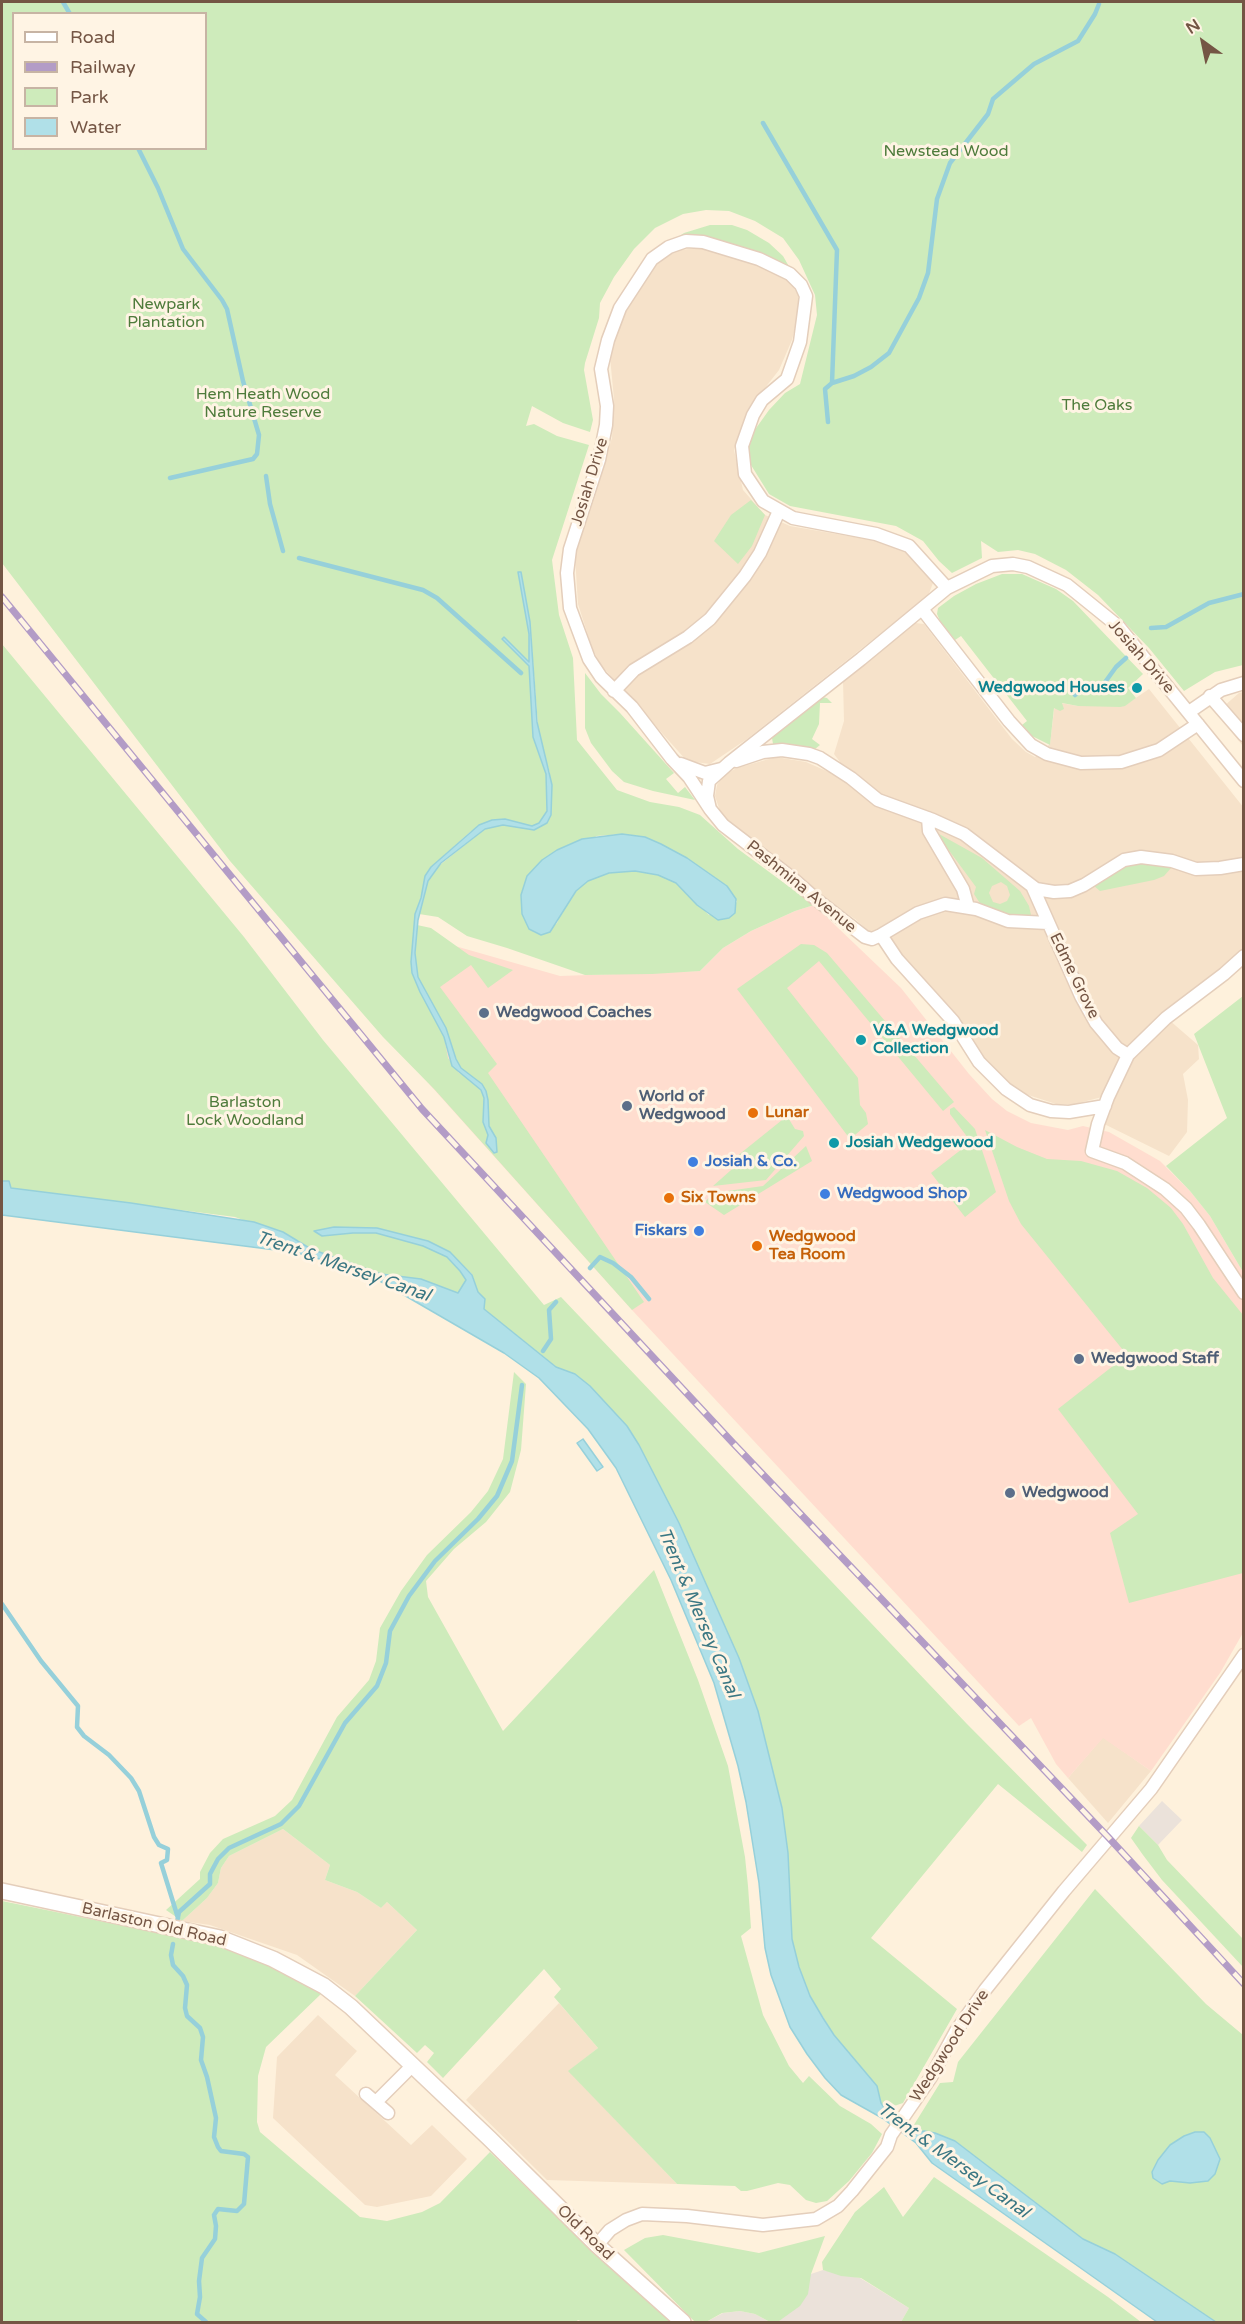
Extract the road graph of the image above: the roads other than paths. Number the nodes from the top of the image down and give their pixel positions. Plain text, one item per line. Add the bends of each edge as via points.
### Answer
1 (779, 512) junction
2 (947, 588) junction
3 (922, 609) junction
4 (1244, 683) edge
5 (614, 691) junction
6 (1210, 696) junction
7 (1189, 712) junction
8 (1198, 724) junction
9 (1244, 735) edge
10 (672, 759) junction
11 (726, 765) junction
12 (1244, 781) edge
13 (710, 809) junction
14 (928, 818) junction
15 (1244, 864) edge
16 (1033, 888) junction
17 (968, 907) junction
18 (1048, 923) junction
19 (881, 935) junction
20 (1244, 956) edge
21 (1128, 1055) junction
22 (1105, 1106) junction
23 (1244, 1293) edge
24 (1244, 1655) edge
25 (2, 1891) edge
26 (412, 2066) junction
27 (388, 2113) dead end
28 (490, 2139) joint
29 (597, 2245) junction
30 (683, 2322) edge

1 - 2 street, Josiah Drive via 876,534 909,546
1 - 5 street via 755,561 710,619 634,670
1 - 5 street, Josiah Drive via 753,488 746,474 742,446 754,411 787,379 800,342 806,296 790,274 759,259 703,242 686,241 669,247 652,259 620,308 608,340 601,369 606,425 599,460 570,549 567,573 570,608 589,659
2 - 3 street, Josiah Drive
2 - 7 street, Josiah Drive via 992,566 1013,564 1067,585 1119,627
3 - 8 street via 1009,721 1031,745 1047,754 1082,763 1121,762 1159,750
3 - 11 street, Josiah Drive
4 - 6 street
5 - 10 street, Josiah Drive via 632,707
6 - 7 street
6 - 9 street
7 - 8 street, Josiah Drive
8 - 12 street, Josiah Drive
10 - 11 street, Josiah Drive via 705,773
10 - 13 street, Josiah Drive
11 - 13 street via 710,781
11 - 14 street via 782,750 809,754 833,765 878,800
13 - 19 street, Pashmina Avenue via 723,825 856,932 872,939
14 - 16 street via 964,834
14 - 17 street via 928,831 963,889
15 - 16 street via 1196,869 1141,857 1124,860 1070,891
16 - 18 street, Edme Grove
17 - 18 street via 1008,921
17 - 19 street via 945,904 930,908
18 - 21 street, Edme Grove via 1096,1023
19 - 22 street via 897,959 953,1021 979,1062 1006,1089 1030,1105 1051,1111
20 - 21 street via 1166,1018
21 - 22 street
22 - 23 street via 1092,1150 1125,1163 1164,1188 1186,1208
24 - 29 street, Wedgwood Drive via 1151,1789 985,1990 887,2146 838,2206 816,2219 763,2225 642,2214 610,2230
25 - 26 street, Barlaston Old Road via 220,1938 273,1959 334,1994
26 - 27 street via 371,2098
26 - 28 street, Barlaston Old Road
28 - 29 street, Old Road
29 - 30 street, Old Road

